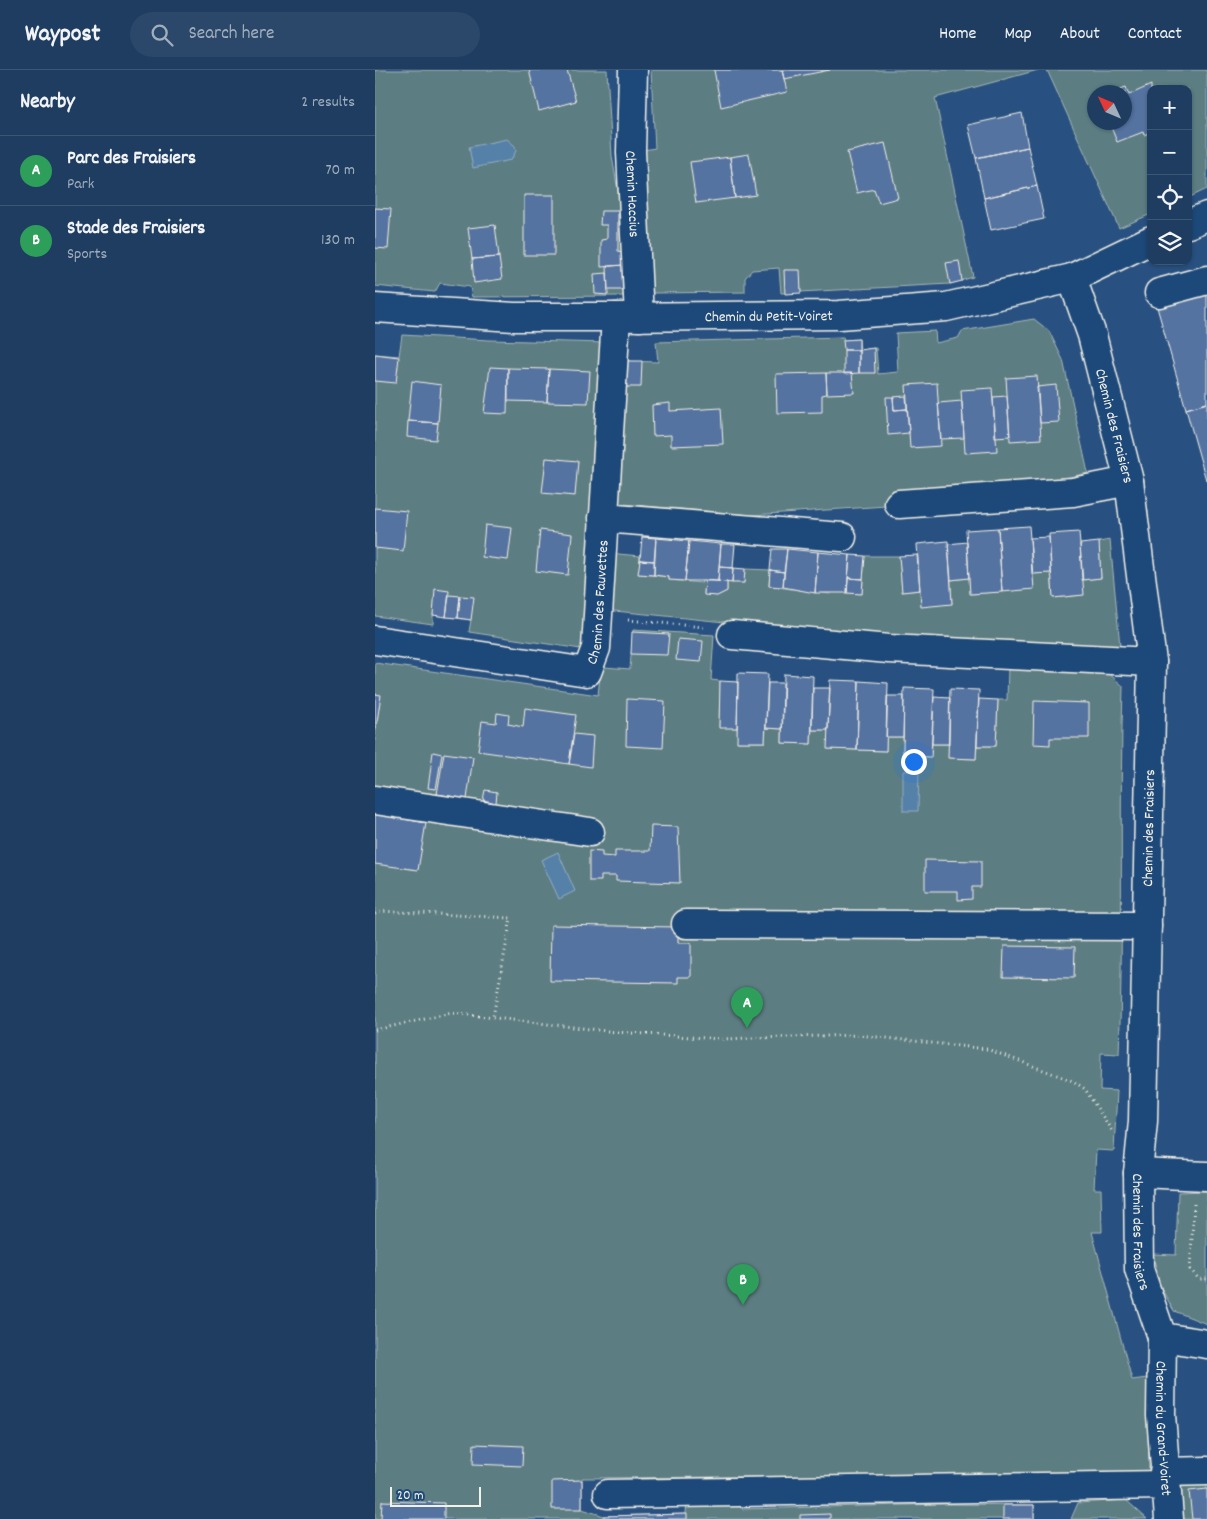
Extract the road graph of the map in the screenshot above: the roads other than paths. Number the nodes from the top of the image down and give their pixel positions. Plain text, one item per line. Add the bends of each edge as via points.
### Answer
1 (633, 70) edge
2 (1207, 216) edge
3 (1192, 222) edge
4 (1147, 242) edge
5 (1072, 278) junction
6 (1207, 280) edge
7 (1159, 293) dead end
8 (375, 308) edge
9 (628, 317) junction
10 (1129, 481) junction
11 (899, 504) dead end
12 (603, 518) junction
13 (842, 537) dead end
14 (732, 635) road end
15 (375, 640) edge
16 (1151, 662) junction
17 (375, 800) edge
18 (589, 832) dead end
19 (685, 924) dead end
20 (1147, 926) junction
21 (1138, 1173) junction
22 (1201, 1176) edge
23 (1162, 1337) junction
24 (1207, 1344) edge
25 (1207, 1471) edge
26 (1165, 1479) junction
27 (608, 1494) dead end
28 (1169, 1519) edge

1 - 9 street, Chemin Haccius
2 - 3 street
4 - 5 street, Chemin du Petit-Voiret
5 - 9 street, Chemin du Petit-Voiret via 946,307 839,315
5 - 10 street, Chemin des Fraisiers via 1092,335
6 - 7 street
8 - 9 street, Chemin du Petit-Voiret via 514,317
9 - 12 street, Chemin des Fauvettes
10 - 11 street via 1073,492
10 - 16 street, Chemin des Fraisiers
12 - 13 street
12 - 15 street, Chemin des Fauvettes via 596,648 587,672
14 - 16 street via 889,649
16 - 20 street, Chemin des Fraisiers
17 - 18 street
19 - 20 street
20 - 21 street, Chemin des Fraisiers via 1143,1121
21 - 22 street
21 - 23 street, Chemin des Fraisiers via 1139,1269
23 - 24 street
23 - 26 street, Chemin du Grand-Voiret
25 - 26 street
26 - 27 street
26 - 28 street, Chemin du Grand-Voiret

